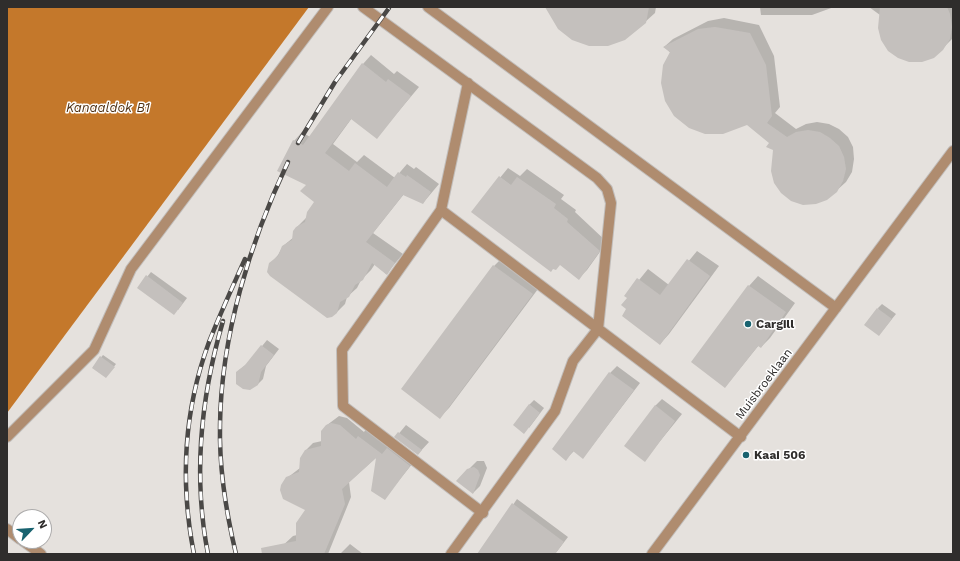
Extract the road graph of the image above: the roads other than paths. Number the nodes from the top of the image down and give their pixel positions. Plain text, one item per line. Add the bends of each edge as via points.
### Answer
1 (328, 7) edge
2 (363, 7) edge
3 (428, 7) edge
4 (468, 83) junction
5 (953, 151) edge
6 (441, 210) junction
7 (836, 308) junction
8 (598, 329) junction
9 (741, 437) junction
10 (7, 438) edge
11 (483, 513) junction
12 (451, 554) edge
13 (652, 554) edge

1 - 10 lane via 131,269 94,350
2 - 4 lane
3 - 7 lane
4 - 6 lane
4 - 8 lane via 597,178 607,189 611,203 611,218
5 - 7 lane, Muisbroeklaan
6 - 8 lane
6 - 11 lane via 342,350 343,406
7 - 9 lane, Muisbroeklaan
8 - 9 lane
8 - 11 lane via 573,360 556,411
9 - 13 lane, Muisbroeklaan
11 - 12 lane

